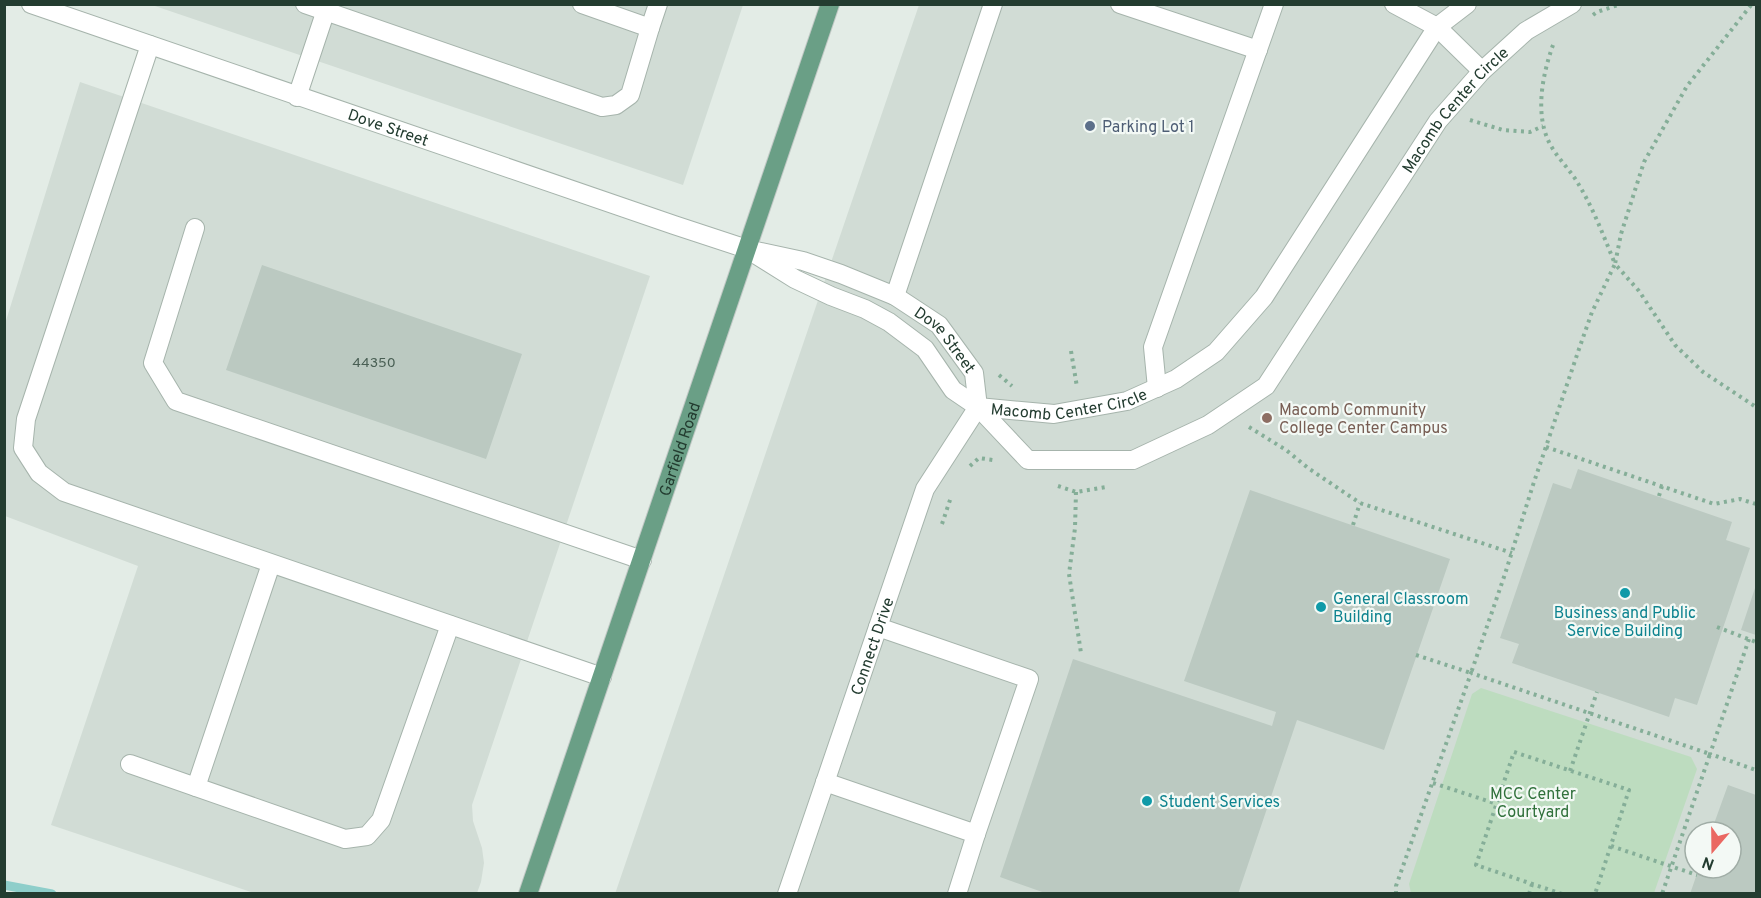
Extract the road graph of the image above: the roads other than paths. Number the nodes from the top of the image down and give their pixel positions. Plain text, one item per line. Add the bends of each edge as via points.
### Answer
1 (31, 4) edge
2 (305, 4) edge
3 (582, 4) edge
4 (658, 4) edge
5 (830, 4) edge
6 (993, 4) edge
7 (1120, 4) edge
8 (1274, 4) edge
9 (1394, 4) edge
10 (1467, 4) edge
11 (1572, 4) edge
12 (327, 8) edge
13 (1437, 27) junction
14 (650, 28) junction
15 (150, 45) junction
16 (1258, 50) junction
17 (1482, 71) junction
18 (297, 97) junction
19 (195, 228) dead end
20 (747, 249) junction
21 (895, 296) junction
22 (1157, 388) junction
23 (978, 407) junction
24 (642, 560) junction
25 (271, 564) junction
26 (450, 625) junction
27 (878, 627) junction
28 (602, 677) junction
29 (130, 764) dead end
30 (825, 782) junction
31 (196, 787) junction
32 (976, 834) junction
33 (528, 894) edge
34 (787, 894) edge
35 (957, 894) edge

1 - 15 street, Dove Street
2 - 12 street
3 - 14 street
4 - 14 street
5 - 20 main road, Garfield Road
6 - 21 street
7 - 16 street
8 - 16 street
9 - 13 street
10 - 13 street, Macomb Center Circle
11 - 17 street, Macomb Center Circle via 1526,31
12 - 14 street via 602,107 616,105 630,95
12 - 18 street
13 - 17 street
13 - 22 street, Macomb Center Circle via 1264,297 1216,352
15 - 18 street, Dove Street
15 - 25 street via 26,420 23,448 39,473 64,492
16 - 22 street via 1154,347
17 - 23 street, Macomb Center Circle via 1438,121 1266,386 1208,425 1133,460 1028,460
18 - 20 street, Dove Street
19 - 24 street via 153,363 176,401
20 - 21 street, Dove Street via 803,261
20 - 23 street, Dove Street via 795,279 890,322 925,348 953,390
20 - 24 main road, Garfield Road
21 - 23 street, Dove Street via 939,325 974,374
22 - 23 street, Macomb Center Circle via 1127,401 1054,414
23 - 27 street, Connect Drive via 925,489
24 - 28 main road, Garfield Road
25 - 26 street
25 - 31 street
26 - 28 street
26 - 31 street via 381,820 367,836 345,839
27 - 30 street, Connect Drive
27 - 32 street via 1029,679
28 - 33 main road, Garfield Road
29 - 31 street
30 - 32 street
30 - 34 street, Connect Drive
32 - 35 street

